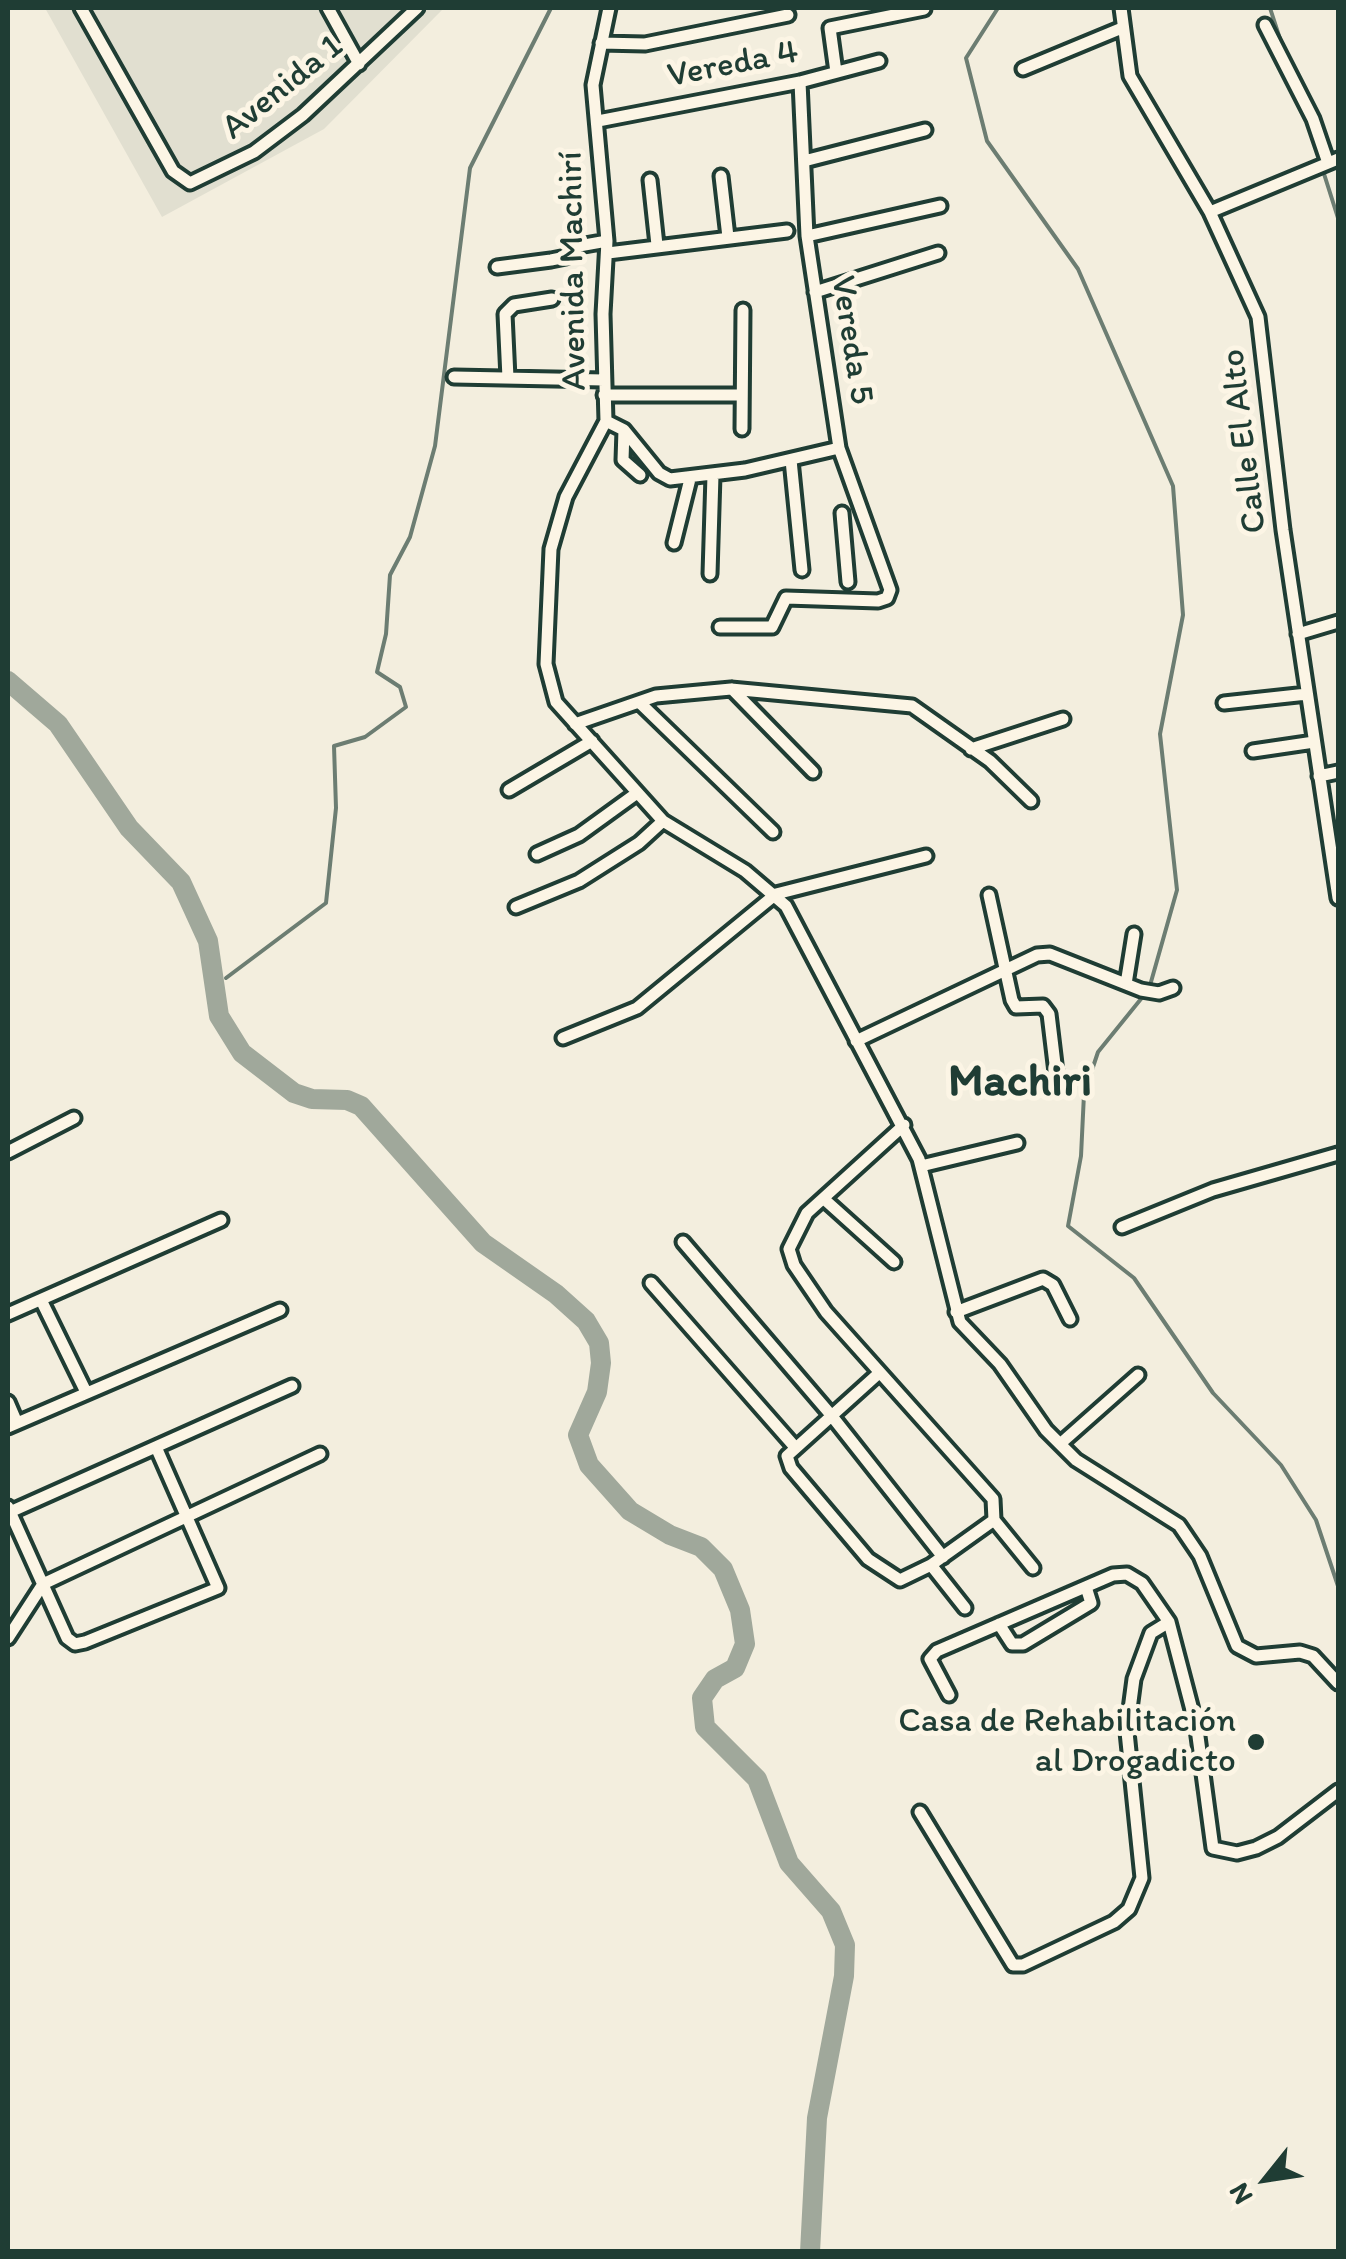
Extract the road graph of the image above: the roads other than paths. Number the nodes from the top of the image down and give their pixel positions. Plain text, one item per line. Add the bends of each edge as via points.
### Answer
1 (81, 8) edge
2 (328, 8) edge
3 (417, 8) edge
4 (610, 8) edge
5 (1121, 8) edge
6 (924, 9) edge
7 (788, 15) dead end
8 (1265, 25) dead end
9 (1122, 28) junction
10 (600, 42) junction
11 (879, 61) dead end
12 (359, 64) junction
13 (1023, 69) dead end
14 (836, 72) junction
15 (800, 82) junction
16 (598, 121) junction
17 (925, 130) dead end
18 (1333, 160) edge
19 (804, 161) junction
20 (721, 176) dead end
21 (650, 180) dead end
22 (940, 206) dead end
23 (1210, 212) junction
24 (786, 231) dead end
25 (728, 236) junction
26 (807, 236) junction
27 (657, 244) junction
28 (607, 247) junction
29 (938, 252) dead end
30 (497, 267) dead end
31 (814, 292) junction
32 (552, 299) dead end
33 (742, 310) dead end
34 (454, 377) dead end
35 (508, 378) junction
36 (604, 380) junction
37 (742, 394) junction
38 (604, 395) junction
39 (606, 421) junction
40 (624, 430) junction
41 (742, 430) dead end
42 (840, 448) junction
43 (791, 460) junction
44 (640, 475) dead end
45 (713, 476) junction
46 (690, 479) junction
47 (842, 513) dead end
48 (674, 543) dead end
49 (873, 548) junction
50 (845, 550) junction
51 (802, 570) dead end
52 (710, 574) dead end
53 (848, 582) dead end
54 (1338, 622) edge
55 (720, 626) dead end
56 (1298, 634) junction
57 (731, 689) junction
58 (1307, 694) junction
59 (638, 702) junction
60 (1224, 702) dead end
61 (1063, 718) dead end
62 (575, 724) junction
63 (592, 741) junction
64 (1314, 742) junction
65 (971, 749) junction
66 (1253, 751) dead end
67 (813, 772) dead end
68 (1338, 772) edge
69 (1319, 776) junction
70 (508, 790) dead end
71 (637, 794) junction
72 (1031, 800) dead end
73 (664, 820) junction
74 (773, 832) dead end
75 (537, 854) dead end
76 (926, 856) dead end
77 (776, 894) junction
78 (989, 895) dead end
79 (1338, 898) edge
80 (516, 906) dead end
81 (1134, 934) dead end
82 (1006, 967) junction
83 (1126, 984) junction
84 (1173, 988) dead end
85 (563, 1038) dead end
86 (856, 1041) junction
87 (1058, 1090) dead end
88 (74, 1118) dead end
89 (904, 1125) junction
90 (1017, 1144) dead end
91 (8, 1152) edge
92 (1338, 1154) edge
93 (921, 1166) junction
94 (824, 1199) junction
95 (221, 1220) dead end
96 (1122, 1228) dead end
97 (683, 1242) dead end
98 (894, 1262) dead end
99 (651, 1284) dead end
100 (41, 1300) junction
101 (280, 1310) dead end
102 (956, 1312) junction
103 (8, 1314) edge
104 (1070, 1319) dead end
105 (878, 1374) junction
106 (1138, 1375) dead end
107 (292, 1386) dead end
108 (86, 1392) junction
109 (8, 1402) edge
110 (831, 1414) junction
111 (12, 1425) edge
112 (1060, 1444) junction
113 (794, 1446) junction
114 (156, 1447) junction
115 (320, 1454) dead end
116 (9, 1509) edge
117 (186, 1514) junction
118 (994, 1520) junction
119 (943, 1557) junction
120 (931, 1565) junction
121 (1033, 1568) dead end
122 (43, 1584) junction
123 (1086, 1587) junction
124 (965, 1608) dead end
125 (1169, 1622) junction
126 (998, 1624) junction
127 (8, 1638) edge
128 (1338, 1683) edge
129 (949, 1695) dead end
130 (1338, 1790) edge
131 (920, 1812) dead end

1 - 12 street, Avenida 1 via 174,171 190,183 254,152
2 - 12 street
3 - 12 street, Avenida 1
4 - 10 street, Avenida Machirí
5 - 9 street, Calle El Alto
6 - 14 street via 830,28
7 - 10 street via 645,44
8 - 18 street
9 - 13 street
9 - 23 street, Calle El Alto via 1130,76
10 - 16 street, Avenida Machirí via 592,86
11 - 14 street, Vereda 4
14 - 15 street, Vereda 4
15 - 16 street, Vereda 4
15 - 19 street, Vereda 5
16 - 28 street, Avenida Machirí
17 - 19 street
18 - 23 street
19 - 26 street, Vereda 5
20 - 25 street
21 - 27 street
22 - 26 street
23 - 56 street, Calle El Alto via 1258,317
24 - 25 street
25 - 27 street
26 - 31 street, Vereda 5
27 - 28 street
28 - 30 street via 580,246 551,260
28 - 36 street, Avenida Machirí
29 - 31 street
31 - 42 street, Vereda 5
32 - 35 street via 514,305 505,314
33 - 37 street
34 - 35 street
35 - 36 street
36 - 38 street, Avenida Machirí
37 - 38 street
37 - 41 street
38 - 39 street, Avenida Machirí
39 - 40 street
39 - 62 street, Avenida Machirí via 560,511 548,572 547,673 556,702
40 - 44 street via 623,460
40 - 46 street via 660,473
42 - 43 street
42 - 49 street, Vereda 5
43 - 45 street
43 - 51 street
45 - 46 street
45 - 52 street
46 - 48 street
47 - 50 street
49 - 50 street
49 - 55 street, Vereda 5 via 888,598 786,598 772,627
50 - 53 street
54 - 56 street
56 - 58 street, Calle El Alto
57 - 59 street
57 - 65 street via 912,706
57 - 67 street
58 - 60 street
58 - 64 street, Calle El Alto
59 - 62 street
59 - 74 street
61 - 65 street
62 - 63 street, Avenida Machirí
63 - 70 street
63 - 71 street, Avenida Machirí
64 - 66 street
64 - 69 street, Calle El Alto
65 - 72 street
68 - 69 street
69 - 79 street, Calle El Alto
71 - 73 street, Avenida Machirí
71 - 75 street via 579,835
73 - 77 street, Avenida Machirí
73 - 80 street via 579,881
76 - 77 street
77 - 85 street via 637,1008
77 - 86 street, Avenida Machirí
78 - 82 street
81 - 83 street
82 - 83 street via 1050,954
82 - 86 street
82 - 87 street via 1016,1007 1043,1006 1049,1014
83 - 84 street via 1159,993
86 - 89 street, Avenida Machirí
88 - 91 street
89 - 93 street, Avenida Machirí
89 - 94 street
90 - 93 street
92 - 96 street via 1213,1190
93 - 102 street, Avenida Machirí
94 - 98 street
94 - 105 street via 807,1213 789,1249 815,1298
95 - 100 street
97 - 110 street
99 - 113 street
100 - 103 street
100 - 108 street
101 - 108 street
102 - 104 street via 1043,1278
102 - 112 street, Avenida Machirí
105 - 110 street
105 - 118 street via 993,1499
106 - 112 street
107 - 114 street
108 - 111 street
109 - 111 street
110 - 113 street
110 - 119 street
112 - 128 street, Avenida Machirí via 1093,1473 1178,1525 1200,1556 1237,1646 1256,1656 1313,1656
113 - 120 street via 787,1456 792,1468 868,1560 900,1580
114 - 116 street
114 - 117 street
115 - 117 street
116 - 122 street
117 - 122 street
117 - 122 street via 218,1588 75,1644
118 - 119 street
118 - 121 street
119 - 120 street
120 - 124 street
122 - 127 street
123 - 125 street via 1128,1574
123 - 126 street
123 - 126 street via 1091,1603 1023,1644 1012,1644
125 - 130 street via 1197,1729 1213,1848 1237,1854 1267,1843
125 - 131 street via 1151,1634 1134,1680 1127,1732 1142,1878 1130,1908 1114,1922 1014,1965
126 - 129 street via 930,1658

